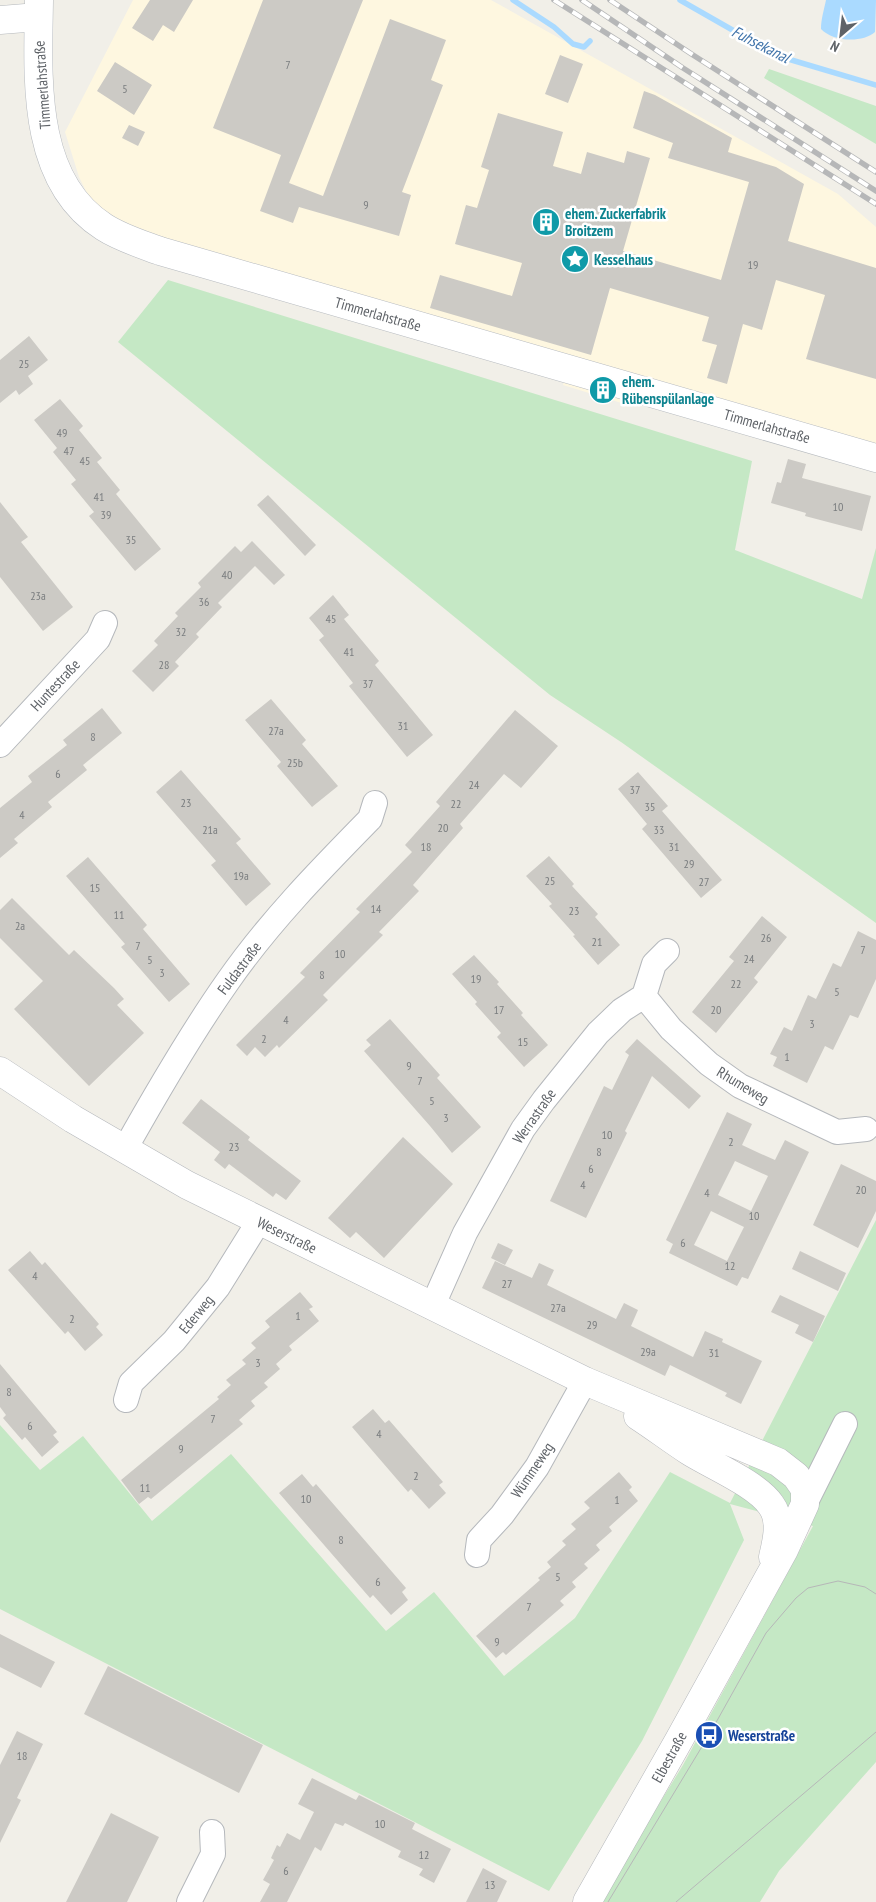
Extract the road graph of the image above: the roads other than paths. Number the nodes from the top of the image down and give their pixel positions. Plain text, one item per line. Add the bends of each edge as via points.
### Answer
1 (38, 9) edge
2 (0, 20) edge
3 (876, 458) edge
4 (105, 623) dead end
5 (0, 745) edge
6 (375, 803) dead end
7 (667, 951) dead end
8 (644, 996) junction
9 (0, 1071) edge
10 (866, 1129) dead end
11 (125, 1150) junction
12 (259, 1222) junction
13 (432, 1307) junction
14 (585, 1381) junction
15 (126, 1400) dead end
16 (845, 1424) dead end
17 (805, 1504) junction
18 (476, 1555) dead end
19 (749, 1612) junction
20 (212, 1832) dead end
21 (190, 1902) edge
22 (587, 1902) edge

1 - 2 street
1 - 3 street, Timmerlahstraße via 40,106 49,150 64,186 75,202 104,227 128,240
4 - 5 street, Huntestraße via 98,639
6 - 11 street, Fuldastraße via 370,819 296,897 228,980 163,1080
7 - 8 street via 654,964
8 - 10 street, Rhumeweg via 671,1029 709,1064 740,1086 838,1132
8 - 13 street, Werrastraße via 622,1010 598,1033 523,1129 465,1234
9 - 11 street, Weserstraße
11 - 12 street, Weserstraße
12 - 13 street, Weserstraße
12 - 15 street, Ederweg via 207,1302 174,1341 131,1383
13 - 14 street, Weserstraße
14 - 17 street, Weserstraße via 778,1462 796,1476 805,1489
14 - 18 street, Wümmeweg via 536,1467 479,1540
14 - 19 street, Weserstraße via 688,1450 763,1494 773,1506 778,1538
16 - 17 street
17 - 19 street via 784,1550
19 - 22 street, Elbestraße
20 - 21 street via 213,1854

